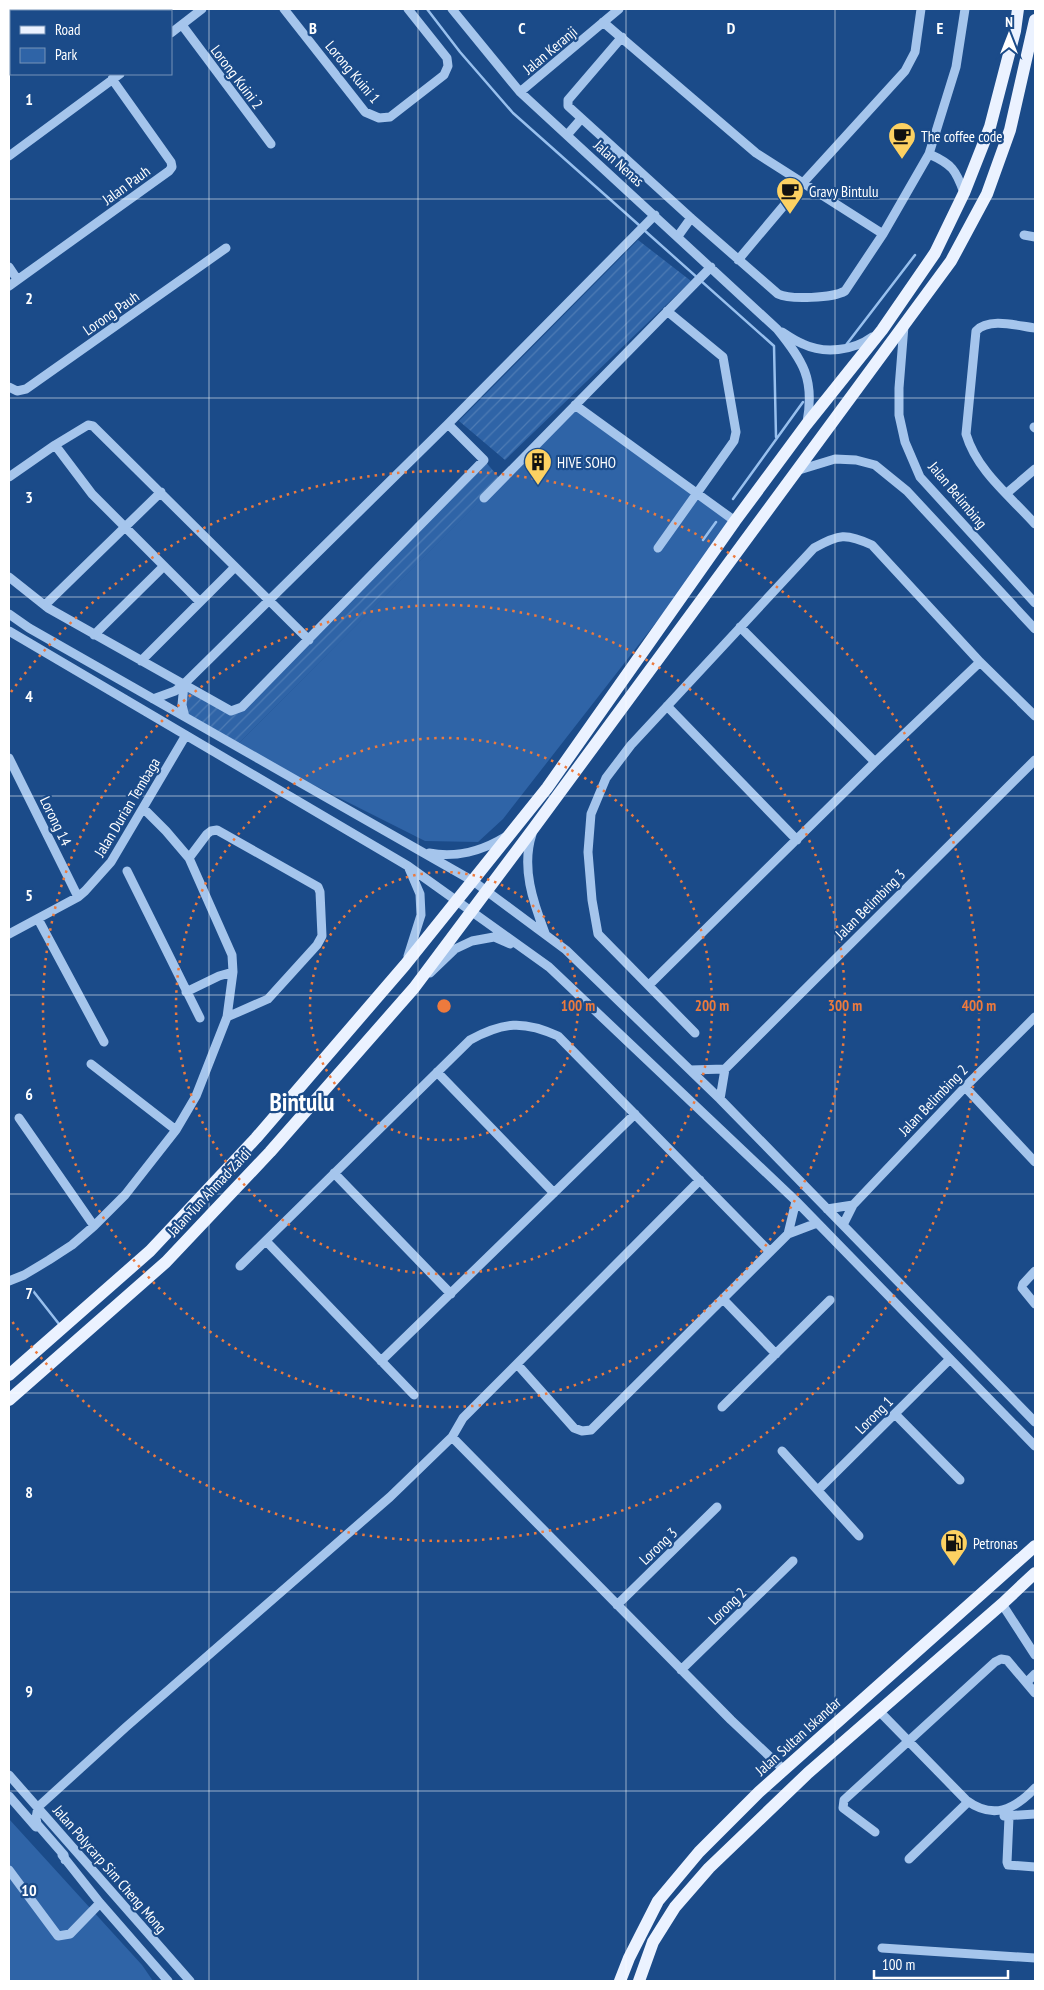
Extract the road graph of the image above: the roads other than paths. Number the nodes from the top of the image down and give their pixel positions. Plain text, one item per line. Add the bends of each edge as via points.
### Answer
1 (202, 9) edge
2 (284, 9) edge
3 (408, 9) edge
4 (452, 9) edge
5 (921, 9) edge
6 (965, 9) edge
7 (1018, 9) edge
8 (616, 10) edge
9 (1035, 20) edge
10 (604, 22) junction
11 (182, 25) junction
12 (172, 33) edge
13 (622, 38) junction
14 (116, 77) edge
15 (520, 92) junction
16 (581, 119) junction
17 (567, 135) junction
18 (271, 144) dead end
19 (928, 154) junction
20 (9, 156) edge
21 (802, 184) junction
22 (964, 193) junction
23 (655, 215) junction
24 (691, 218) junction
25 (883, 234) junction
26 (678, 236) junction
27 (1024, 236) dead end
28 (1035, 237) edge
29 (226, 248) dead end
30 (738, 260) junction
31 (9, 267) edge
32 (710, 267) junction
33 (18, 279) junction
34 (9, 286) edge
35 (667, 311) junction
36 (904, 326) junction
37 (1035, 328) edge
38 (777, 329) junction
39 (882, 330) junction
40 (9, 388) edge
41 (575, 405) junction
42 (448, 424) junction
43 (806, 425) junction
44 (54, 445) junction
45 (1035, 469) edge
46 (799, 470) junction
47 (9, 478) edge
48 (160, 492) junction
49 (697, 494) junction
50 (1007, 494) junction
51 (484, 498) dead end
52 (735, 521) junction
53 (1035, 524) edge
54 (125, 527) junction
55 (658, 548) dead end
56 (164, 566) junction
57 (235, 567) junction
58 (9, 577) edge
59 (1033, 597) edge
60 (269, 601) junction
61 (200, 602) junction
62 (45, 606) junction
63 (9, 614) edge
64 (740, 627) junction
65 (1035, 629) edge
66 (9, 632) edge
67 (94, 635) junction
68 (308, 640) junction
69 (141, 661) junction
70 (980, 662) junction
71 (184, 684) junction
72 (153, 699) junction
73 (667, 706) junction
74 (1035, 716) edge
75 (185, 717) junction
76 (186, 735) junction
77 (1035, 760) edge
78 (10, 761) edge
79 (875, 762) junction
80 (142, 808) junction
81 (516, 829) junction
82 (533, 830) junction
83 (797, 840) junction
84 (410, 845) junction
85 (189, 858) junction
86 (408, 866) junction
87 (127, 871) dead end
88 (474, 881) junction
89 (488, 890) junction
90 (78, 896) junction
91 (456, 902) junction
92 (471, 912) junction
93 (38, 919) junction
94 (546, 933) junction
95 (9, 934) edge
96 (524, 950) junction
97 (405, 965) junction
98 (232, 972) junction
99 (649, 985) junction
100 (414, 988) junction
101 (186, 992) junction
102 (227, 1017) junction
103 (1035, 1017) edge
104 (200, 1018) dead end
105 (695, 1033) dead end
106 (104, 1042) dead end
107 (90, 1064) dead end
108 (724, 1069) junction
109 (690, 1070) junction
110 (437, 1072) junction
111 (964, 1087) junction
112 (720, 1099) junction
113 (635, 1114) junction
114 (19, 1118) dead end
115 (176, 1130) junction
116 (1035, 1162) edge
117 (334, 1173) junction
118 (700, 1180) junction
119 (554, 1193) junction
120 (796, 1202) junction
121 (853, 1205) junction
122 (827, 1209) junction
123 (817, 1223) junction
124 (843, 1225) junction
125 (94, 1226) junction
126 (788, 1234) junction
127 (266, 1241) junction
128 (770, 1252) junction
129 (240, 1266) dead end
130 (1035, 1271) edge
131 (9, 1281) edge
132 (450, 1294) junction
133 (723, 1299) junction
134 (830, 1300) dead end
135 (1035, 1304) edge
136 (776, 1354) junction
137 (950, 1359) junction
138 (381, 1361) junction
139 (518, 1364) junction
140 (9, 1375) edge
141 (414, 1395) dead end
142 (9, 1400) edge
143 (722, 1407) dead end
144 (895, 1414) junction
145 (1035, 1422) edge
146 (452, 1437) junction
147 (1035, 1446) edge
148 (782, 1451) dead end
149 (960, 1480) dead end
150 (818, 1490) junction
151 (717, 1507) dead end
152 (859, 1536) dead end
153 (1035, 1546) edge
154 (793, 1561) dead end
155 (1035, 1573) edge
156 (1002, 1604) junction
157 (617, 1605) junction
158 (1035, 1655) edge
159 (681, 1670) junction
160 (1035, 1674) edge
161 (1027, 1682) junction
162 (1035, 1693) edge
163 (879, 1711) junction
164 (909, 1742) junction
165 (784, 1770) junction
166 (9, 1775) edge
167 (1035, 1788) edge
168 (9, 1795) edge
169 (968, 1802) junction
170 (38, 1807) junction
171 (998, 1812) junction
172 (1035, 1814) edge
173 (1009, 1816) junction
174 (875, 1832) dead end
175 (909, 1858) dead end
176 (65, 1860) junction
177 (1035, 1866) edge
178 (9, 1870) edge
179 (100, 1903) junction
180 (882, 1948) dead end
181 (1035, 1958) edge
182 (168, 1981) edge
183 (190, 1981) edge
184 (620, 1981) edge
185 (639, 1981) edge

1 - 11 street
2 - 3 street, Lorong Kuini 1 via 365,112 379,118 390,117 444,75 448,66 447,58
4 - 15 street, Jalan Nenas
5 - 21 street via 915,52 906,71
6 - 19 street via 956,67
7 - 22 main road, Jalan Tun Ahmad Zaidi via 990,127
8 - 10 street, Jalan Keranji
9 - 36 main road, Jalan Tun Ahmad Zaidi via 1010,130 986,194 951,262
10 - 13 street
10 - 15 street, Jalan Keranji
11 - 12 street
11 - 18 street, Lorong Kuini 2
13 - 16 street via 568,100 568,106
13 - 21 street via 756,153
14 - 20 street
14 - 33 street, Jalan Pauh via 172,167
15 - 17 street, Jalan Nenas
16 - 17 street
16 - 24 street
17 - 23 street, Jalan Nenas
19 - 22 street via 946,161 957,172
19 - 25 street
21 - 25 street
21 - 30 street
22 - 39 main road, Jalan Tun Ahmad Zaidi via 935,253
23 - 26 street, Jalan Nenas
23 - 42 street
24 - 26 street
24 - 30 street
25 - 30 street via 845,291 836,294 784,297
26 - 32 street, Jalan Nenas
27 - 28 street
29 - 40 street, Lorong Pauh via 26,389 17,391
31 - 33 street
32 - 35 street
32 - 38 street, Jalan Nenas
33 - 34 street, Jalan Pauh
35 - 41 street
35 - 49 street via 723,357 736,432 734,441
36 - 46 main road, Jalan Tun Ahmad Zaidi
36 - 59 street, Jalan Belimbing via 899,415 905,442 920,477
37 - 50 street via 990,323 976,331 966,434 979,465
38 - 39 street, Jalan Nenas via 803,344 830,350 862,344
38 - 43 street, Jalan Nenas via 803,365 810,406
39 - 43 main road, Jalan Tun Ahmad Zaidi
41 - 49 street
41 - 51 street
42 - 60 street
42 - 68 street via 484,460
43 - 52 main road, Jalan Tun Ahmad Zaidi
44 - 47 street
44 - 48 street via 91,424
44 - 54 street via 83,484
45 - 50 street
46 - 65 street via 835,459 875,465 907,490
46 - 82 main road, Jalan Tun Ahmad Zaidi
48 - 54 street
48 - 57 street
49 - 52 street
49 - 55 street
50 - 53 street
52 - 81 main road, Jalan Tun Ahmad Zaidi
54 - 56 street
54 - 62 street
56 - 61 street
56 - 67 street
57 - 60 street
57 - 61 street
58 - 62 street
60 - 68 street
60 - 71 street
61 - 69 street
62 - 67 street
63 - 72 street
64 - 70 street via 814,548 833,537 854,537 872,544
64 - 73 street
64 - 79 street
66 - 76 street
67 - 69 street
68 - 71 street via 236,710 231,711
69 - 71 street
70 - 74 street
70 - 79 street
71 - 72 street
71 - 75 street via 182,705
72 - 75 street
73 - 83 street
73 - 99 street via 606,778 591,814 588,852 598,934
75 - 84 street
76 - 80 street, Jalan Durian Tembaga
76 - 86 street
77 - 108 street, Jalan Belimbing 3
78 - 90 street, Lorong 14
79 - 83 street
80 - 85 street
80 - 90 street, Jalan Durian Tembaga via 111,862
81 - 84 street via 481,850 455,854 430,854
81 - 88 main road, Jalan Tun Ahmad Zaidi
82 - 89 main road, Jalan Tun Ahmad Zaidi
82 - 94 street via 528,844 528,870 535,907
83 - 99 street
84 - 88 street
85 - 98 street via 232,955
85 - 102 street via 207,834 217,830 318,887 320,892 322,936 317,945 268,999
86 - 91 street
86 - 97 street via 420,894 421,915
87 - 101 street
88 - 89 street
88 - 91 main road, Jalan Tun Ahmad Zaidi
89 - 92 main road, Jalan Tun Ahmad Zaidi
89 - 94 street
90 - 93 street, Jalan Durian Tembaga
91 - 92 street
91 - 97 main road, Jalan Tun Ahmad Zaidi
92 - 96 street
92 - 100 main road, Jalan Tun Ahmad Zaidi
93 - 95 street, Jalan Durian Tembaga
93 - 106 street
94 - 109 street
96 - 100 street via 494,938 472,942 455,949
96 - 120 street via 549,967
97 - 140 main road, Jalan Tun Ahmad Zaidi via 256,1138 150,1251
98 - 101 street
98 - 102 street
99 - 105 street
100 - 142 main road, Jalan Tun Ahmad Zaidi via 270,1152 166,1262
101 - 104 street
102 - 115 street via 196,1096
103 - 111 street, Jalan Belimbing 2
107 - 115 street
108 - 109 street
108 - 112 street
109 - 112 street
110 - 113 street via 470,1040 488,1030 513,1024 539,1027 558,1036
110 - 117 street
110 - 119 street
111 - 116 street
111 - 121 street, Jalan Belimbing 2
112 - 122 street
113 - 118 street
113 - 119 street
114 - 125 street
115 - 125 street via 125,1195
117 - 127 street
117 - 132 street
118 - 128 street
118 - 139 street
119 - 132 street
120 - 123 street
120 - 126 street
121 - 122 street
121 - 124 street, Jalan Belimbing 2
122 - 124 street
123 - 126 street
123 - 137 street
124 - 145 street
125 - 131 street via 49,1260
126 - 128 street
127 - 129 street
127 - 138 street
128 - 133 street
130 - 135 street via 1022,1288
132 - 138 street
133 - 136 street
133 - 139 street via 591,1430 574,1428
134 - 136 street
136 - 143 street
137 - 144 street, Lorong 1
137 - 147 street
138 - 141 street
139 - 146 street via 464,1418
144 - 149 street
144 - 150 street, Lorong 1
146 - 157 street
146 - 170 street via 390,1497
148 - 150 street
150 - 152 street
151 - 157 street, Lorong 3
153 - 165 main road, Jalan Sultan Iskandar
154 - 159 street, Lorong 2
155 - 156 main road
156 - 158 street
156 - 163 main road
157 - 159 street
159 - 165 street
160 - 161 street
161 - 162 street
161 - 164 street via 1007,1660 995,1662
163 - 164 street
163 - 185 main road via 808,1773 709,1868 675,1907 653,1942
164 - 169 street
164 - 174 street via 844,1800 843,1808
165 - 184 main road, Jalan Sultan Iskandar via 699,1852 658,1901
166 - 170 street, Jalan Polycarp Sim Cheng Mong
167 - 171 street via 1014,1805
168 - 170 street via 21,1804
168 - 176 street, Jalan Polycarp Sim Cheng Mong
169 - 171 street via 978,1809
169 - 175 street
170 - 176 street via 37,1824 64,1854
170 - 183 street, Jalan Polycarp Sim Cheng Mong
171 - 173 street
172 - 173 street
173 - 177 street via 1008,1865
176 - 179 street, Jalan Polycarp Sim Cheng Mong
178 - 179 street via 58,1936 70,1934
179 - 182 street, Jalan Polycarp Sim Cheng Mong
180 - 181 street

